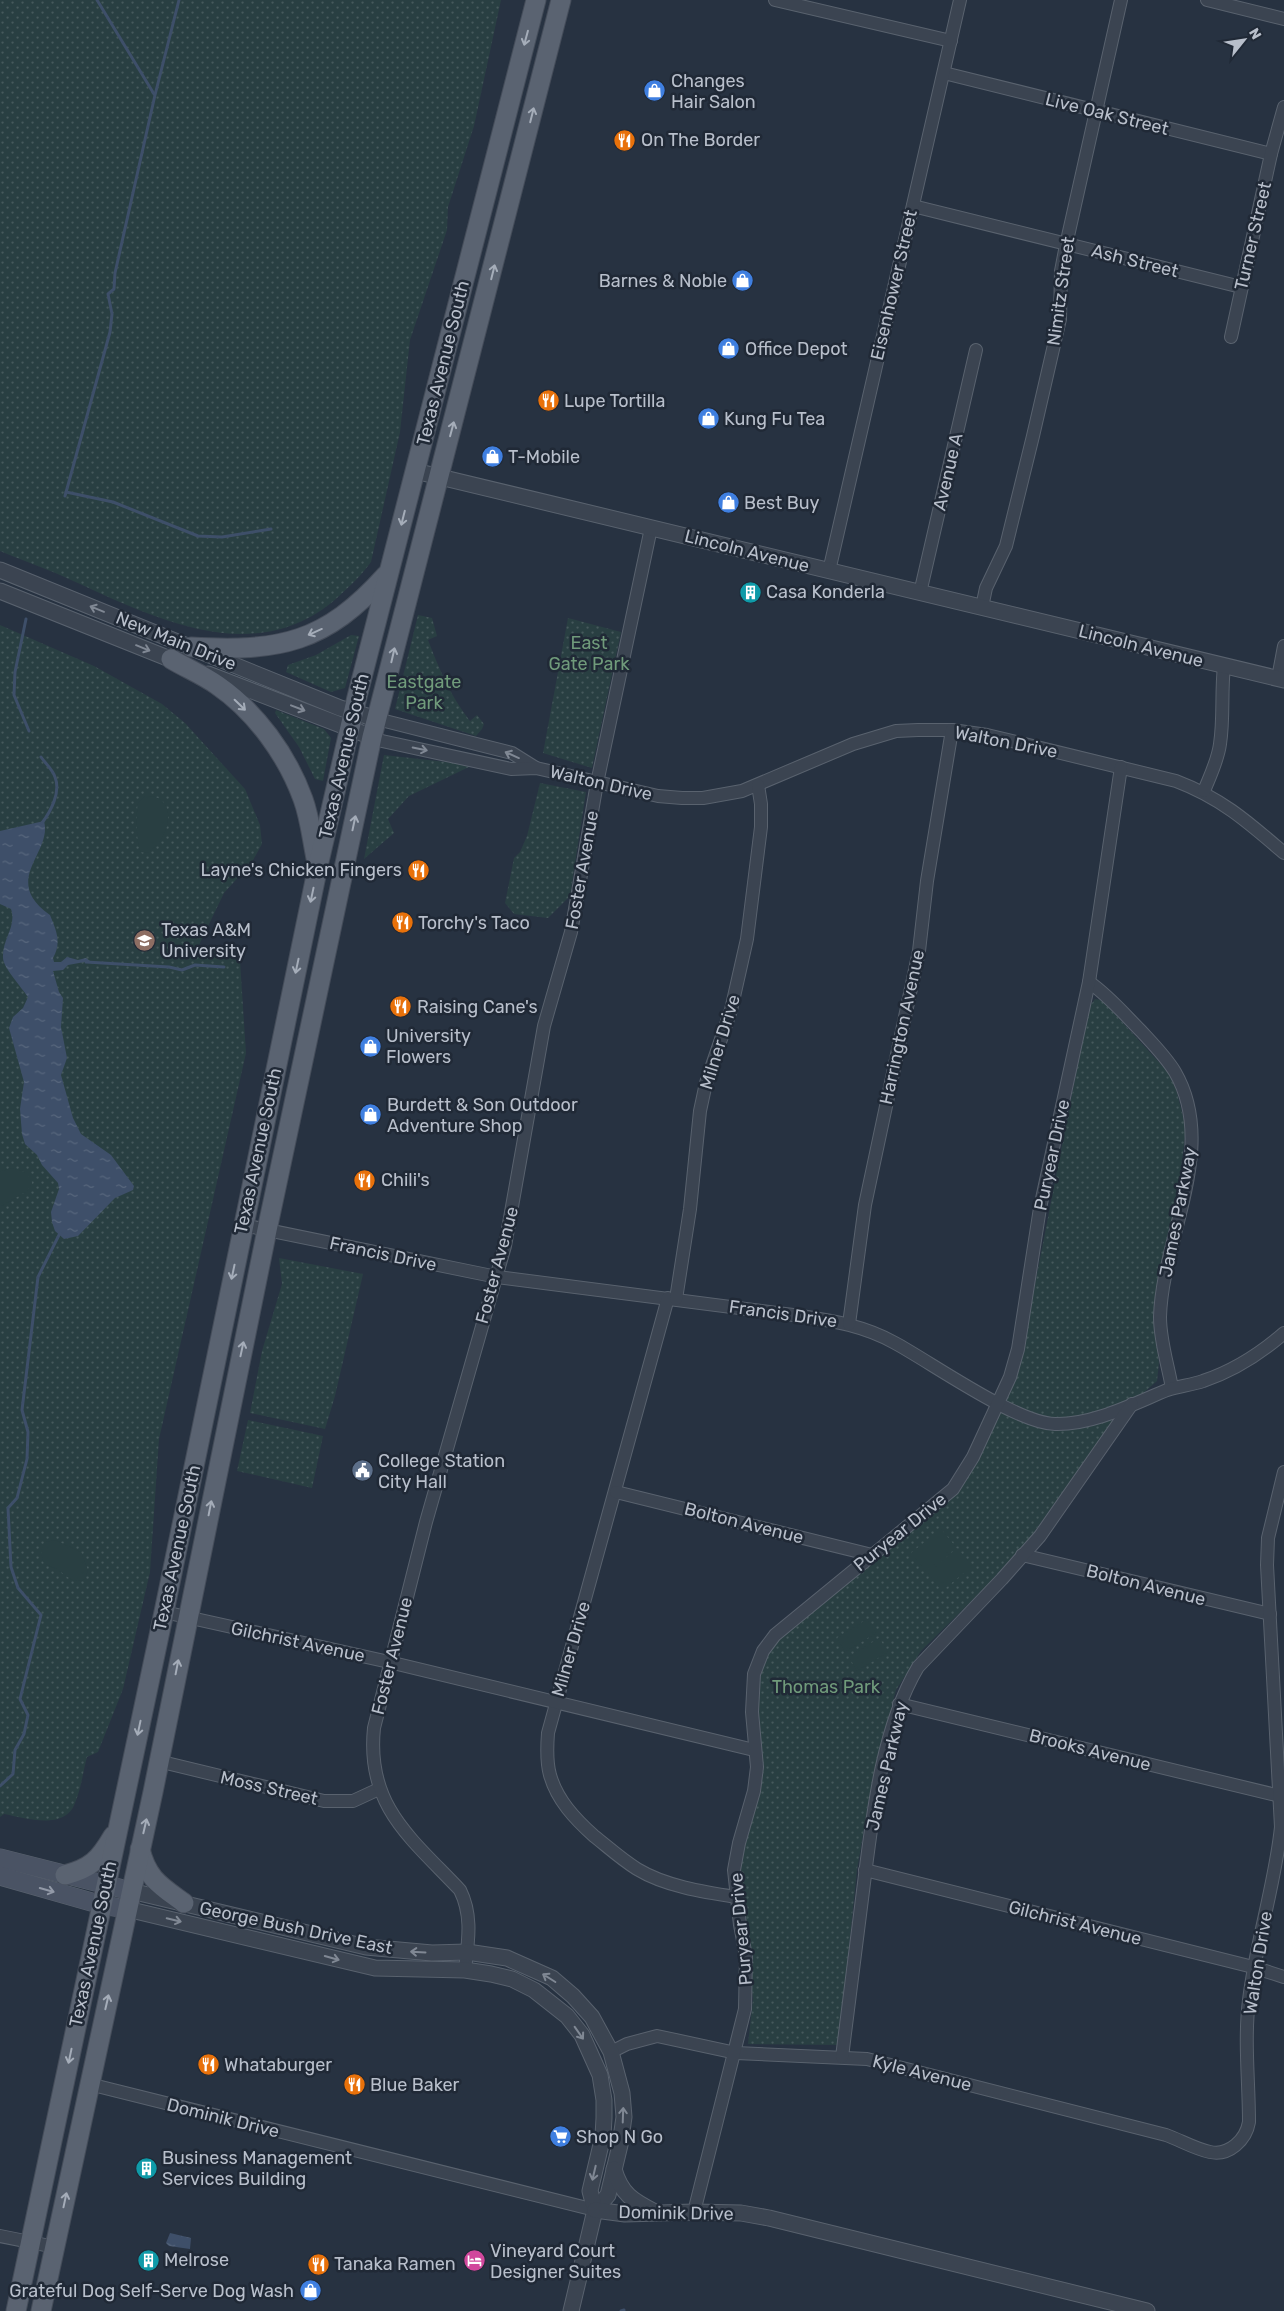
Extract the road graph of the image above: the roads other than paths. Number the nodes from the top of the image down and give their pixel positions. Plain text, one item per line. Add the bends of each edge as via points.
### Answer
1 (536, 0) edge
2 (561, 0) edge
3 (774, 0) edge
4 (960, 0) edge
5 (1121, 0) edge
6 (1207, 0) edge
7 (1284, 19) edge
8 (951, 41) junction
9 (944, 74) junction
10 (1284, 107) edge
11 (1095, 112) junction
12 (1271, 154) junction
13 (488, 188) junction
14 (513, 194) junction
15 (912, 206) junction
16 (1066, 245) junction
17 (1241, 287) junction
18 (1231, 337) dead end
19 (976, 350) dead end
20 (415, 471) junction
21 (439, 476) junction
22 (651, 528) junction
23 (0, 570) edge
24 (829, 571) junction
25 (389, 572) junction
26 (0, 592) edge
27 (920, 593) junction
28 (982, 607) junction
29 (1284, 646) edge
30 (191, 647) junction
31 (171, 659) junction
32 (1224, 666) junction
33 (1281, 679) edge
34 (351, 720) junction
35 (375, 728) junction
36 (952, 730) junction
37 (1121, 767) junction
38 (536, 768) junction
39 (597, 783) junction
40 (758, 784) junction
41 (1204, 792) junction
42 (1284, 853) edge
43 (318, 866) junction
44 (1089, 982) junction
45 (288, 1010) junction
46 (313, 1016) junction
47 (243, 1224) junction
48 (267, 1230) junction
49 (497, 1277) junction
50 (672, 1299) junction
51 (849, 1324) junction
52 (1284, 1332) edge
53 (1172, 1388) junction
54 (998, 1403) junction
55 (1132, 1404) junction
56 (1284, 1472) edge
57 (616, 1492) junction
58 (872, 1555) junction
59 (1022, 1555) junction
60 (164, 1612) junction
61 (1270, 1614) junction
62 (187, 1618) junction
63 (389, 1662) junction
64 (556, 1702) junction
65 (899, 1704) junction
66 (754, 1750) junction
67 (158, 1761) junction
68 (379, 1789) junction
69 (1280, 1796) junction
70 (117, 1829) junction
71 (140, 1850) junction
72 (0, 1858) edge
73 (866, 1870) junction
74 (65, 1875) junction
75 (0, 1876) edge
76 (106, 1886) junction
77 (736, 1897) junction
78 (129, 1900) junction
79 (184, 1903) junction
80 (102, 1905) junction
81 (467, 1952) junction
82 (1253, 1967) junction
83 (464, 1970) junction
84 (1284, 1977) edge
85 (611, 2052) junction
86 (736, 2053) junction
87 (842, 2057) junction
88 (89, 2084) junction
89 (1228, 2150) joint
90 (614, 2169) junction
91 (595, 2210) junction
92 (694, 2212) junction
93 (656, 2213) junction
94 (0, 2236) edge
95 (30, 2242) junction
96 (55, 2247) junction
97 (16, 2311) edge
98 (41, 2311) edge
99 (571, 2311) edge
100 (1147, 2311) edge

1 -> 13 main road, Texas Avenue South
14 -> 2 main road, Texas Avenue South
3 - 8 street
4 - 8 street, Eisenhower Street
5 - 11 street, Nimitz Street
6 - 7 street
8 - 9 street, Eisenhower Street
9 - 11 street, Live Oak Street
9 - 15 street, Eisenhower Street
10 - 12 street, Turner Street
11 - 12 street, Live Oak Street
11 - 16 street, Nimitz Street
12 - 17 street, Turner Street
13 - 14 main road
13 - 20 main road, Texas Avenue South
21 -> 14 main road, Texas Avenue South
15 - 16 street, Ash Street
15 - 24 street, Eisenhower Street
16 - 17 street, Ash Street
16 - 28 street, Nimitz Street via 1061,271 1060,319 1033,436 1006,546 986,588
17 - 18 street, Turner Street
19 - 27 street, Avenue A
20 - 21 street, Lincoln Avenue
20 -> 25 main road, Texas Avenue South
21 - 22 street, Lincoln Avenue
35 -> 21 main road, Texas Avenue South
22 - 24 street, Lincoln Avenue
22 - 39 street, Foster Avenue
30 -> 23 street, New Main Drive
24 - 27 street, Lincoln Avenue
25 -> 30 main road via 357,606 326,627 299,638 251,649
25 - 34 main road, Texas Avenue South
26 -> 31 street, New Main Drive
27 - 28 street, Lincoln Avenue
28 - 32 street, Lincoln Avenue
29 - 33 street
30 - 34 street, New Main Drive
31 -> 34 street, New Main Drive
31 -> 43 main road via 229,694 274,744 303,800
32 - 33 street, Lincoln Avenue
32 - 41 street via 1220,743
34 - 35 street
34 - 43 main road, Texas Avenue South
38 -> 35 street, Walton Drive via 512,753
35 -> 38 street, Walton Drive via 382,741 511,769
46 -> 35 main road, Texas Avenue South
36 - 37 street, Walton Drive via 987,735
36 - 40 street, Walton Drive via 896,732 875,737
36 - 51 street, Harrington Avenue via 919,951 865,1204
37 - 41 street, Walton Drive via 1176,780
37 - 44 street, Puryear Drive
38 - 39 street, Walton Drive
39 - 40 street, Walton Drive via 682,798 725,795
39 - 49 street, Foster Avenue via 571,932 544,1026 513,1208
40 - 50 street, Milner Drive via 761,827 747,939 731,1010 700,1111 690,1209
41 - 42 street, Walton Drive via 1238,814
43 -> 45 main road, Texas Avenue South
44 - 53 street, James Parkway via 1106,995 1160,1051 1175,1073 1190,1117 1190,1166 1160,1318
44 - 54 street, Puryear Drive via 1040,1208 1018,1349
45 - 46 main road
45 - 47 main road, Texas Avenue South
46 - 48 main road, Texas Avenue South
47 - 48 street, Francis Drive
47 -> 60 main road, Texas Avenue South
48 - 49 street, Francis Drive
62 -> 48 main road, Texas Avenue South
49 - 50 street, Francis Drive
49 - 63 street, Foster Avenue
50 - 51 street, Francis Drive
50 - 57 street, Milner Drive
51 - 54 street, Francis Drive via 893,1342
52 - 53 street, Francis Drive via 1255,1355 1213,1377
53 - 55 street, Francis Drive
54 - 55 street, Francis Drive via 1028,1418 1055,1424 1088,1420
54 - 58 street, Puryear Drive via 973,1457 953,1489
55 - 59 street, James Parkway via 1040,1536
56 - 61 street, Walton Drive via 1268,1538
57 - 58 street, Bolton Avenue
57 - 64 street, Milner Drive
58 - 66 street, Puryear Drive via 799,1614 763,1650 754,1674
59 - 61 street, Bolton Avenue
59 - 65 street, James Parkway via 918,1667
60 - 62 street, Gilchrist Avenue
60 -> 70 main road, Texas Avenue South
61 - 69 street, Walton Drive
62 - 63 street, Gilchrist Avenue
67 -> 62 main road, Texas Avenue South
63 - 64 street, Gilchrist Avenue
63 - 68 street, Foster Avenue via 372,1749
64 - 66 street, Gilchrist Avenue
64 - 77 street, Milner Drive via 548,1733 547,1756 552,1781 567,1808 619,1857 638,1870 688,1888
65 - 69 street, Brooks Avenue
65 - 73 street, James Parkway via 880,1776
66 - 77 street, Puryear Drive via 754,1790 734,1870
67 - 68 street, Moss Street via 324,1801 353,1801
71 -> 67 main road, Texas Avenue South
68 - 81 street, Foster Avenue via 388,1810 402,1828 460,1890 469,1916
69 - 82 street, Walton Drive via 1278,1855
70 - 74 main road via 91,1866
70 - 76 main road, Texas Avenue South
71 - 78 main road, Texas Avenue South
71 - 79 main road via 152,1878
72 - 74 main road, George Bush Drive East
73 - 82 street, Gilchrist Avenue
73 - 87 street, James Parkway
74 - 76 main road, George Bush Drive East
75 -> 80 main road, George Bush Drive East
76 - 78 main road, George Bush Drive East
76 - 80 main road, Texas Avenue South
77 - 86 street, Puryear Drive via 746,1956 747,1985
78 - 79 street, George Bush Drive East
78 - 80 main road, George Bush Drive East
78 -> 83 street, George Bush Drive East via 375,1968
88 -> 78 main road, Texas Avenue South
81 -> 79 street, George Bush Drive East via 366,1947
80 -> 95 main road, Texas Avenue South
81 - 83 street, Foster Avenue
85 -> 81 street, George Bush Drive East via 592,2017 552,1978 507,1958
82 - 84 street, Gilchrist Avenue
82 - 89 street, Walton Drive via 1248,2010 1248,2122 1245,2136
83 -> 91 street, George Bush Drive East via 512,1979 534,1990 567,2016 582,2035 596,2063 604,2100 603,2136 590,2191
85 - 86 street, Kyle Avenue via 657,2036
90 -> 85 street, George Bush Drive East via 620,2145 623,2105 619,2076
86 - 87 street, Kyle Avenue
86 - 92 street, Puryear Drive
87 - 89 street, Kyle Avenue via 867,2059 1166,2135 1210,2152
88 - 91 street, Dominik Drive
96 -> 88 main road, Texas Avenue South
90 - 91 street, George Bush Drive East via 608,2195
90 - 93 street via 623,2191
91 - 93 street, Dominik Drive via 624,2214
91 - 99 street, George Bush Drive East
92 - 93 street, Dominik Drive
92 - 100 street, Dominik Drive via 742,2213 769,2218
94 - 95 street
95 - 96 street
95 - 97 main road, Texas Avenue South
96 - 98 main road, Texas Avenue South

